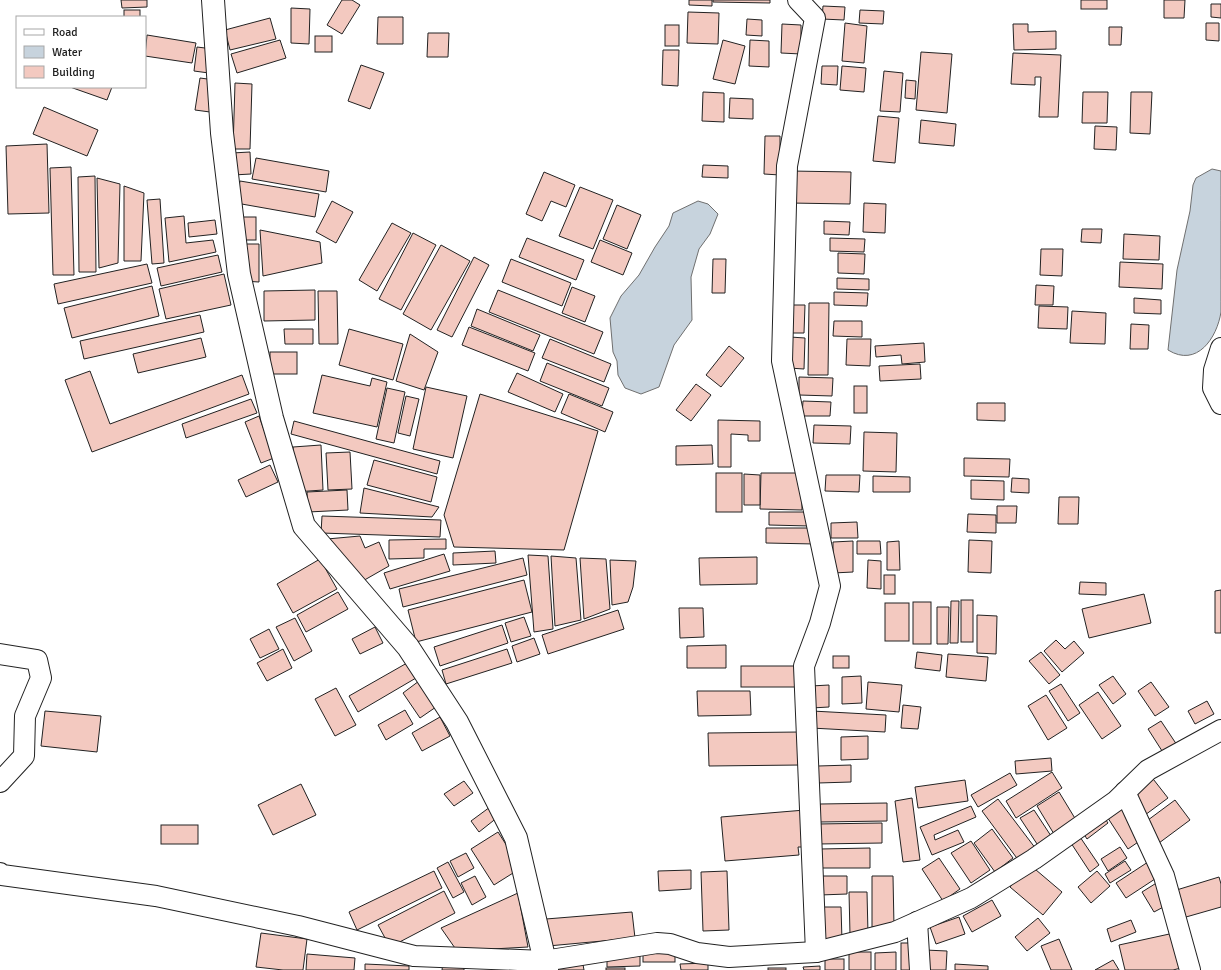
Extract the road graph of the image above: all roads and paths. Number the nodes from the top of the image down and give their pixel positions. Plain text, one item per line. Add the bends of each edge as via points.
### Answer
1 (213, 0) edge
2 (798, 0) edge
3 (1221, 348) edge
4 (1221, 404) edge
5 (0, 654) edge
6 (1221, 730) edge
7 (0, 782) edge
8 (1125, 792) junction
9 (0, 873) edge
10 (917, 922) junction
11 (816, 952) junction
12 (546, 965) edge
13 (920, 970) edge
14 (1190, 970) edge

1 - 12 street via 222,133 239,274 272,418 304,526 408,647 457,722 516,838
2 - 11 street via 815,18 787,166 782,362 830,586 804,666
3 - 4 street via 1214,370 1213,388
5 - 7 street via 37,660 42,678 25,716 24,756
6 - 8 street via 1148,770
8 - 10 street via 1027,863 971,898
8 - 14 street via 1164,876
9 - 12 street via 156,896 298,926 414,956
10 - 11 street via 895,932
10 - 13 street
11 - 12 street via 729,957 697,954 670,944 657,943

